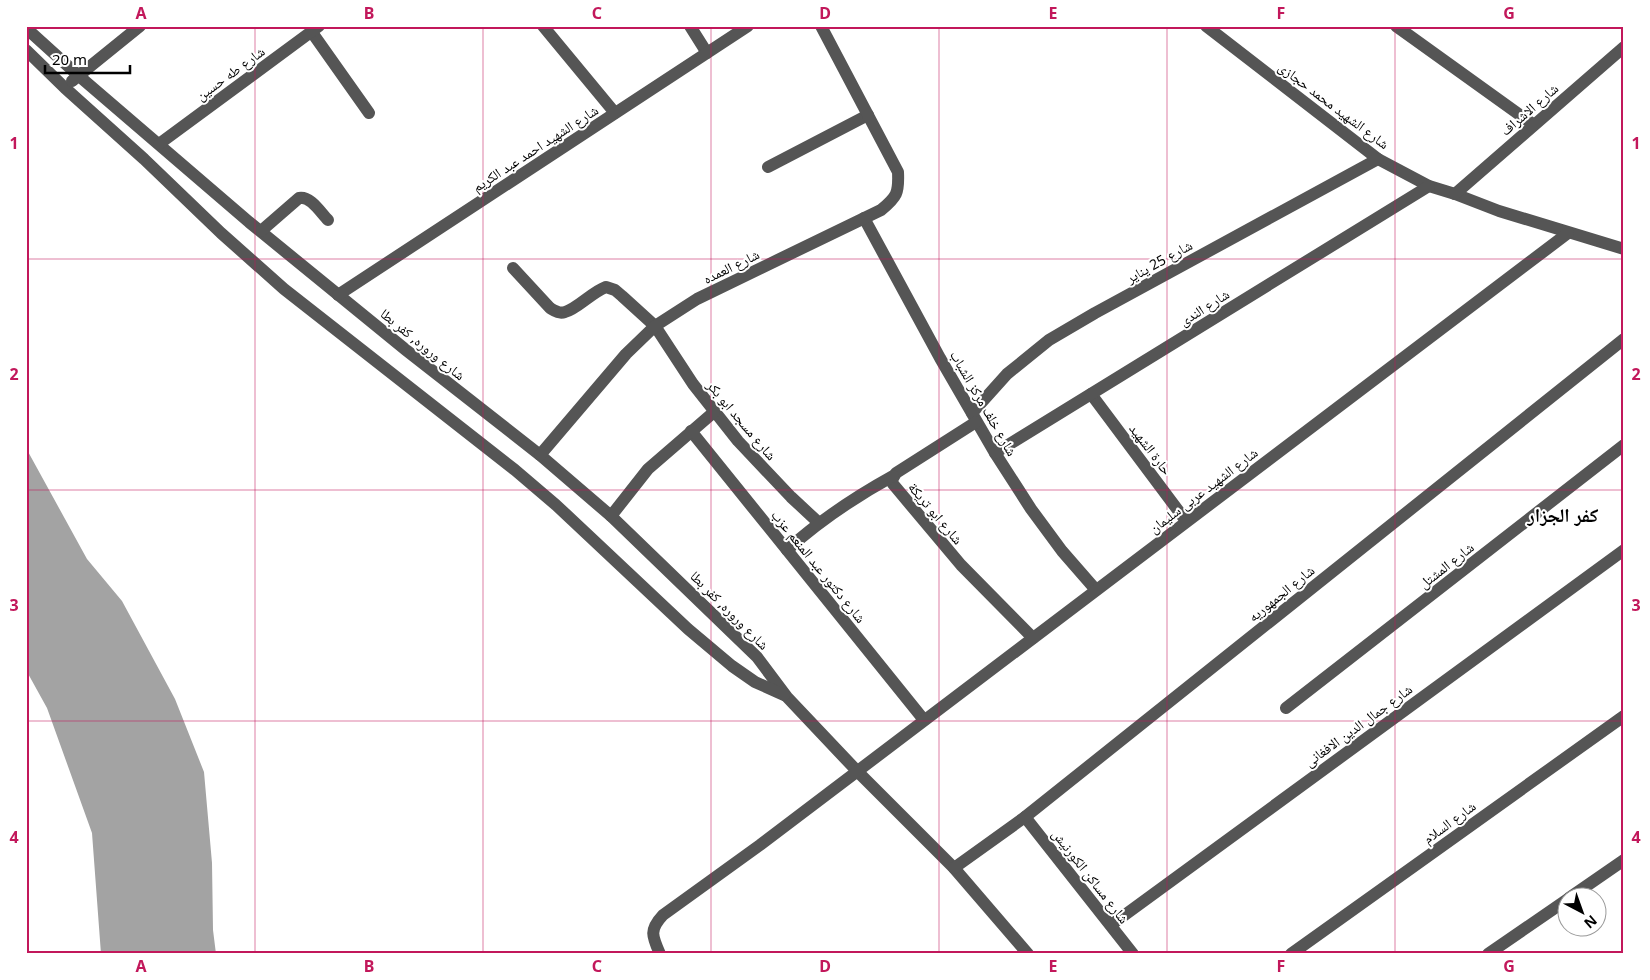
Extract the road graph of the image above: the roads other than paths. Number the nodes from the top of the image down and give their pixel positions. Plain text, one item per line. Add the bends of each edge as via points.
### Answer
1 (140, 26) edge
2 (543, 26) edge
3 (690, 26) edge
4 (748, 26) edge
5 (821, 26) edge
6 (1206, 26) edge
7 (1396, 26) edge
8 (26, 28) edge
9 (315, 29) edge
10 (1624, 47) edge
11 (26, 50) edge
12 (707, 53) junction
13 (79, 76) junction
14 (64, 88) junction
15 (369, 112) dead end
16 (615, 113) junction
17 (868, 115) junction
18 (1534, 125) junction
19 (159, 144) junction
20 (1378, 159) junction
21 (768, 167) dead end
22 (1429, 186) junction
23 (1455, 194) junction
24 (864, 218) junction
25 (328, 220) dead end
26 (261, 231) junction
27 (1568, 233) junction
28 (1624, 249) edge
29 (513, 268) dead end
30 (338, 295) junction
31 (655, 326) junction
32 (1624, 339) edge
33 (1091, 394) junction
34 (714, 412) junction
35 (974, 418) junction
36 (691, 431) junction
37 (1624, 445) edge
38 (995, 453) junction
39 (540, 455) junction
40 (893, 476) junction
41 (611, 516) junction
42 (1186, 522) junction
43 (819, 523) junction
44 (787, 550) junction
45 (1624, 550) edge
46 (1096, 590) junction
47 (1032, 638) junction
48 (787, 697) junction
49 (1286, 708) dead end
50 (1624, 716) edge
51 (924, 720) junction
52 (857, 770) junction
53 (1024, 817) junction
54 (1624, 860) edge
55 (954, 868) junction
56 (1583, 888) edge
57 (1558, 905) edge
58 (1111, 925) junction
59 (660, 954) edge
60 (1028, 954) edge
61 (1132, 954) edge
62 (1291, 954) edge
63 (1488, 954) edge

1 - 13 street
2 - 16 street
3 - 12 street
4 - 12 street, شارع الشهيد احمد عبد الكريم
5 - 17 street, شارع العمده
6 - 20 street, شارع الشهيد محمد حجازى
7 - 18 street
8 - 13 street, شارع وروره, كفر بطا
9 - 15 street
9 - 19 street, شارع طه حسين
10 - 18 street, شارع الاشراف
11 - 14 street, شارع وروره, كفر بطا
12 - 16 street, شارع الشهيد احمد عبد الكريم
13 - 14 street
13 - 19 street, شارع وروره, كفر بطا
14 - 48 street, شارع وروره, كفر بطا via 284,289 515,470 732,666 755,682
16 - 30 street, شارع الشهيد احمد عبد الكريم
17 - 21 street
17 - 24 street, شارع العمده via 898,172 898,188 892,201
18 - 23 street, شارع الاشراف
19 - 26 street, شارع وروره, كفر بطا
20 - 22 street, شارع الشهيد محمد حجازى
20 - 35 street, شارع 25 يناير via 1049,340 1007,374
22 - 23 street, شارع الشهيد محمد حجازى
22 - 33 street, شارع الندى
23 - 27 street, شارع الشهيد محمد حجازى
24 - 31 street, شارع العمده via 697,299
24 - 35 street, شارع خلف مركز الشباب
25 - 26 street via 302,197
26 - 30 street, شارع وروره, كفر بطا
27 - 28 street, شارع الشهيد محمد حجازى
27 - 42 street, شارع الشهيد عربى سليمان
29 - 31 street, شارع مسجد ابو بكر via 557,312 565,312 606,286
30 - 39 street, شارع وروره, كفر بطا
31 - 34 street, شارع مسجد ابو بكر
31 - 39 street, شارع العمده via 626,354
32 - 53 street, شارع الجمهوريه
33 - 38 street, شارع الندى
33 - 42 street, حارة الشهيد
34 - 36 street
34 - 43 street, شارع مسجد ابو بكر via 764,470
35 - 38 street, شارع خلف مركز الشباب
35 - 40 street, شارع ابو تريكة
36 - 41 street via 648,469
36 - 44 street, شارع دكتور عبد المنعم عزب
37 - 49 street, شارع المشتل
38 - 46 street, شارع خلف مركز الشباب via 1031,509
39 - 41 street, شارع وروره, كفر بطا
40 - 43 street
40 - 47 street, شارع ابو تريكة via 895,488 928,527
41 - 48 street, شارع وروره, كفر بطا via 757,657
42 - 46 street, شارع الشهيد عربى سليمان
43 - 44 street
44 - 51 street, شارع دكتور عبد المنعم عزب
45 - 58 street, شارع جمال الدين الافغانى
46 - 47 street, شارع الشهيد عربى سليمان
47 - 51 street, شارع الشهيد عربى سليمان
48 - 52 street, شارع وروره, كفر بطا
50 - 62 street, شارع السلام
51 - 52 street, شارع الشهيد عربى سليمان
52 - 55 street, شارع وروره, كفر بطا
52 - 59 street, شارع الشهيد عربى سليمان via 664,915 653,931
53 - 55 street, شارع الجمهوريه
53 - 58 street, شارع مساكن الكورنيش
54 - 56 street
55 - 60 street, شارع وروره, كفر بطا
57 - 63 street
58 - 61 street, شارع مساكن الكورنيش

